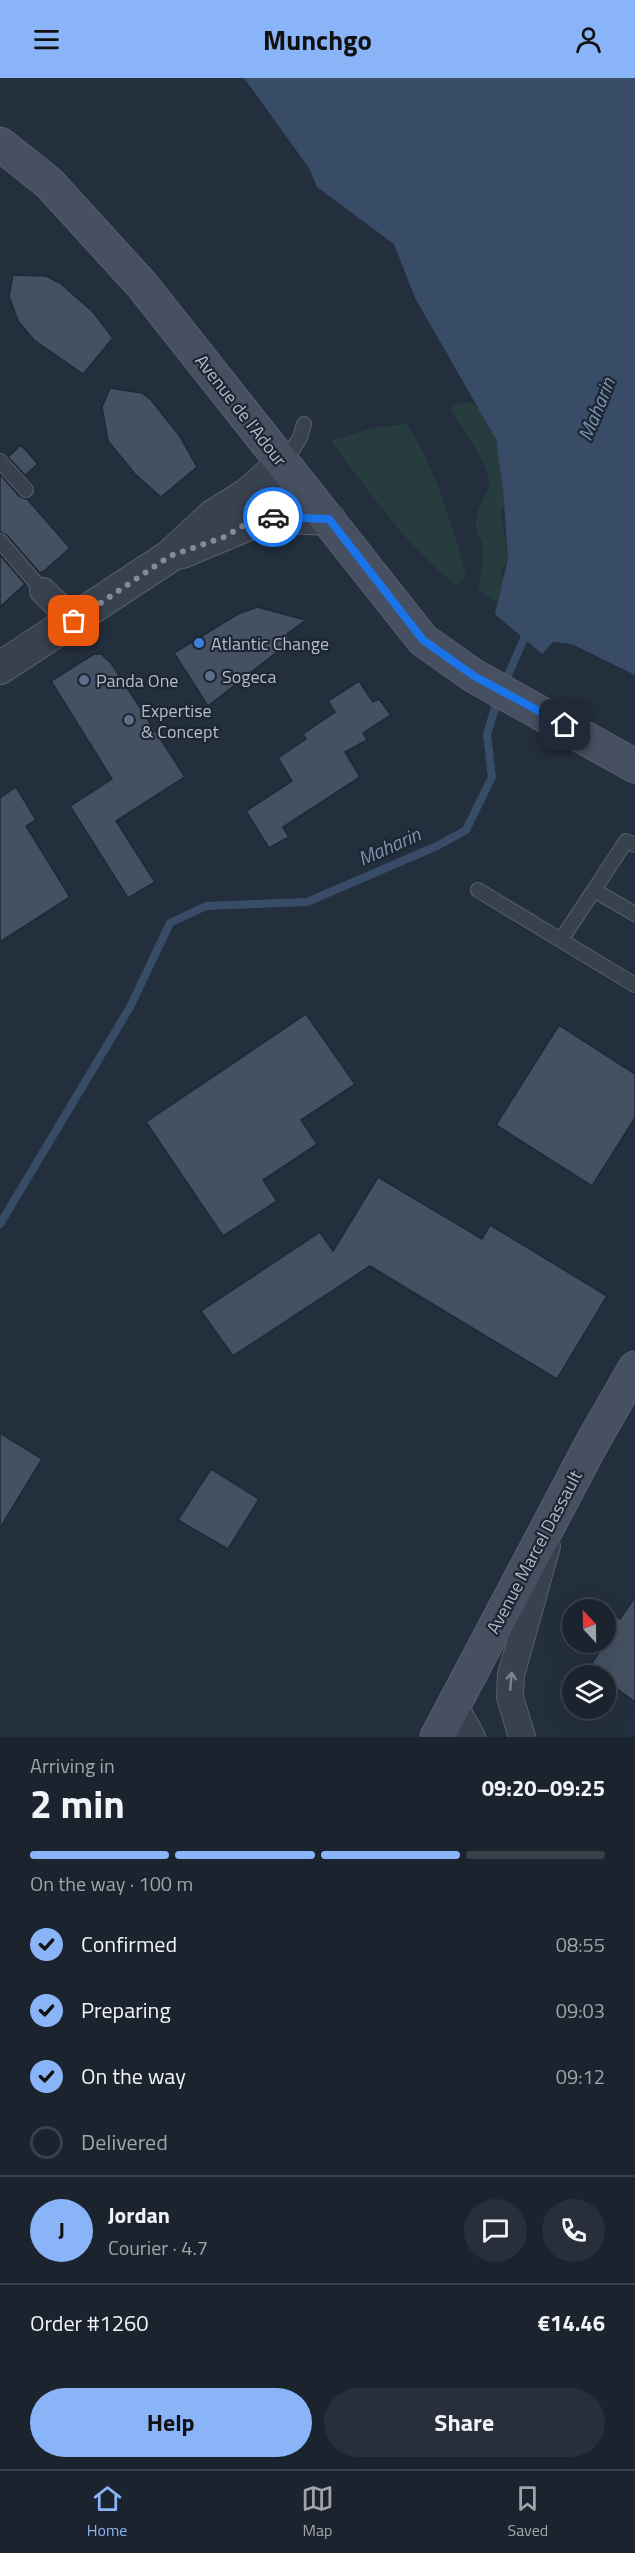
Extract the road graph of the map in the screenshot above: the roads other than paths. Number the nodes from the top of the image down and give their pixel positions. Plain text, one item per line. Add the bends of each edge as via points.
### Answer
1 (0, 144) edge
2 (304, 424) dead end
3 (0, 461) edge
4 (283, 463) junction
5 (26, 490) dead end
6 (329, 519) junction
7 (0, 542) edge
8 (170, 556) junction
9 (43, 591) joint
10 (74, 621) junction
11 (0, 668) edge
12 (635, 766) edge
13 (635, 845) edge
14 (478, 890) dead end
15 (594, 890) junction
16 (635, 914) edge
17 (561, 940) junction
18 (635, 985) edge
19 (635, 1368) edge
20 (556, 1510) junction
21 (453, 1703) junction
22 (437, 1737) edge
23 (472, 1737) edge
24 (522, 1737) edge

1 - 4 main road, Avenue de l'Adour via 49,183 142,285
2 - 4 lane via 300,438
3 - 5 lane
4 - 6 main road, Avenue de l'Adour
4 - 8 street via 248,494 213,516
6 - 8 street via 268,516
6 - 12 main road, Avenue de l'Adour via 423,640 474,676
7 - 9 lane
8 - 10 street
9 - 10 street
10 - 11 street
13 - 15 lane via 627,841
14 - 17 lane
15 - 16 lane
15 - 17 lane
17 - 18 lane
19 - 20 main road, Avenue Marcel Dassault
20 - 21 main road, Avenue Marcel Dassault
24 -> 20 street via 510,1697 511,1675
21 - 22 main road, Avenue Marcel Dassault
21 - 23 street

